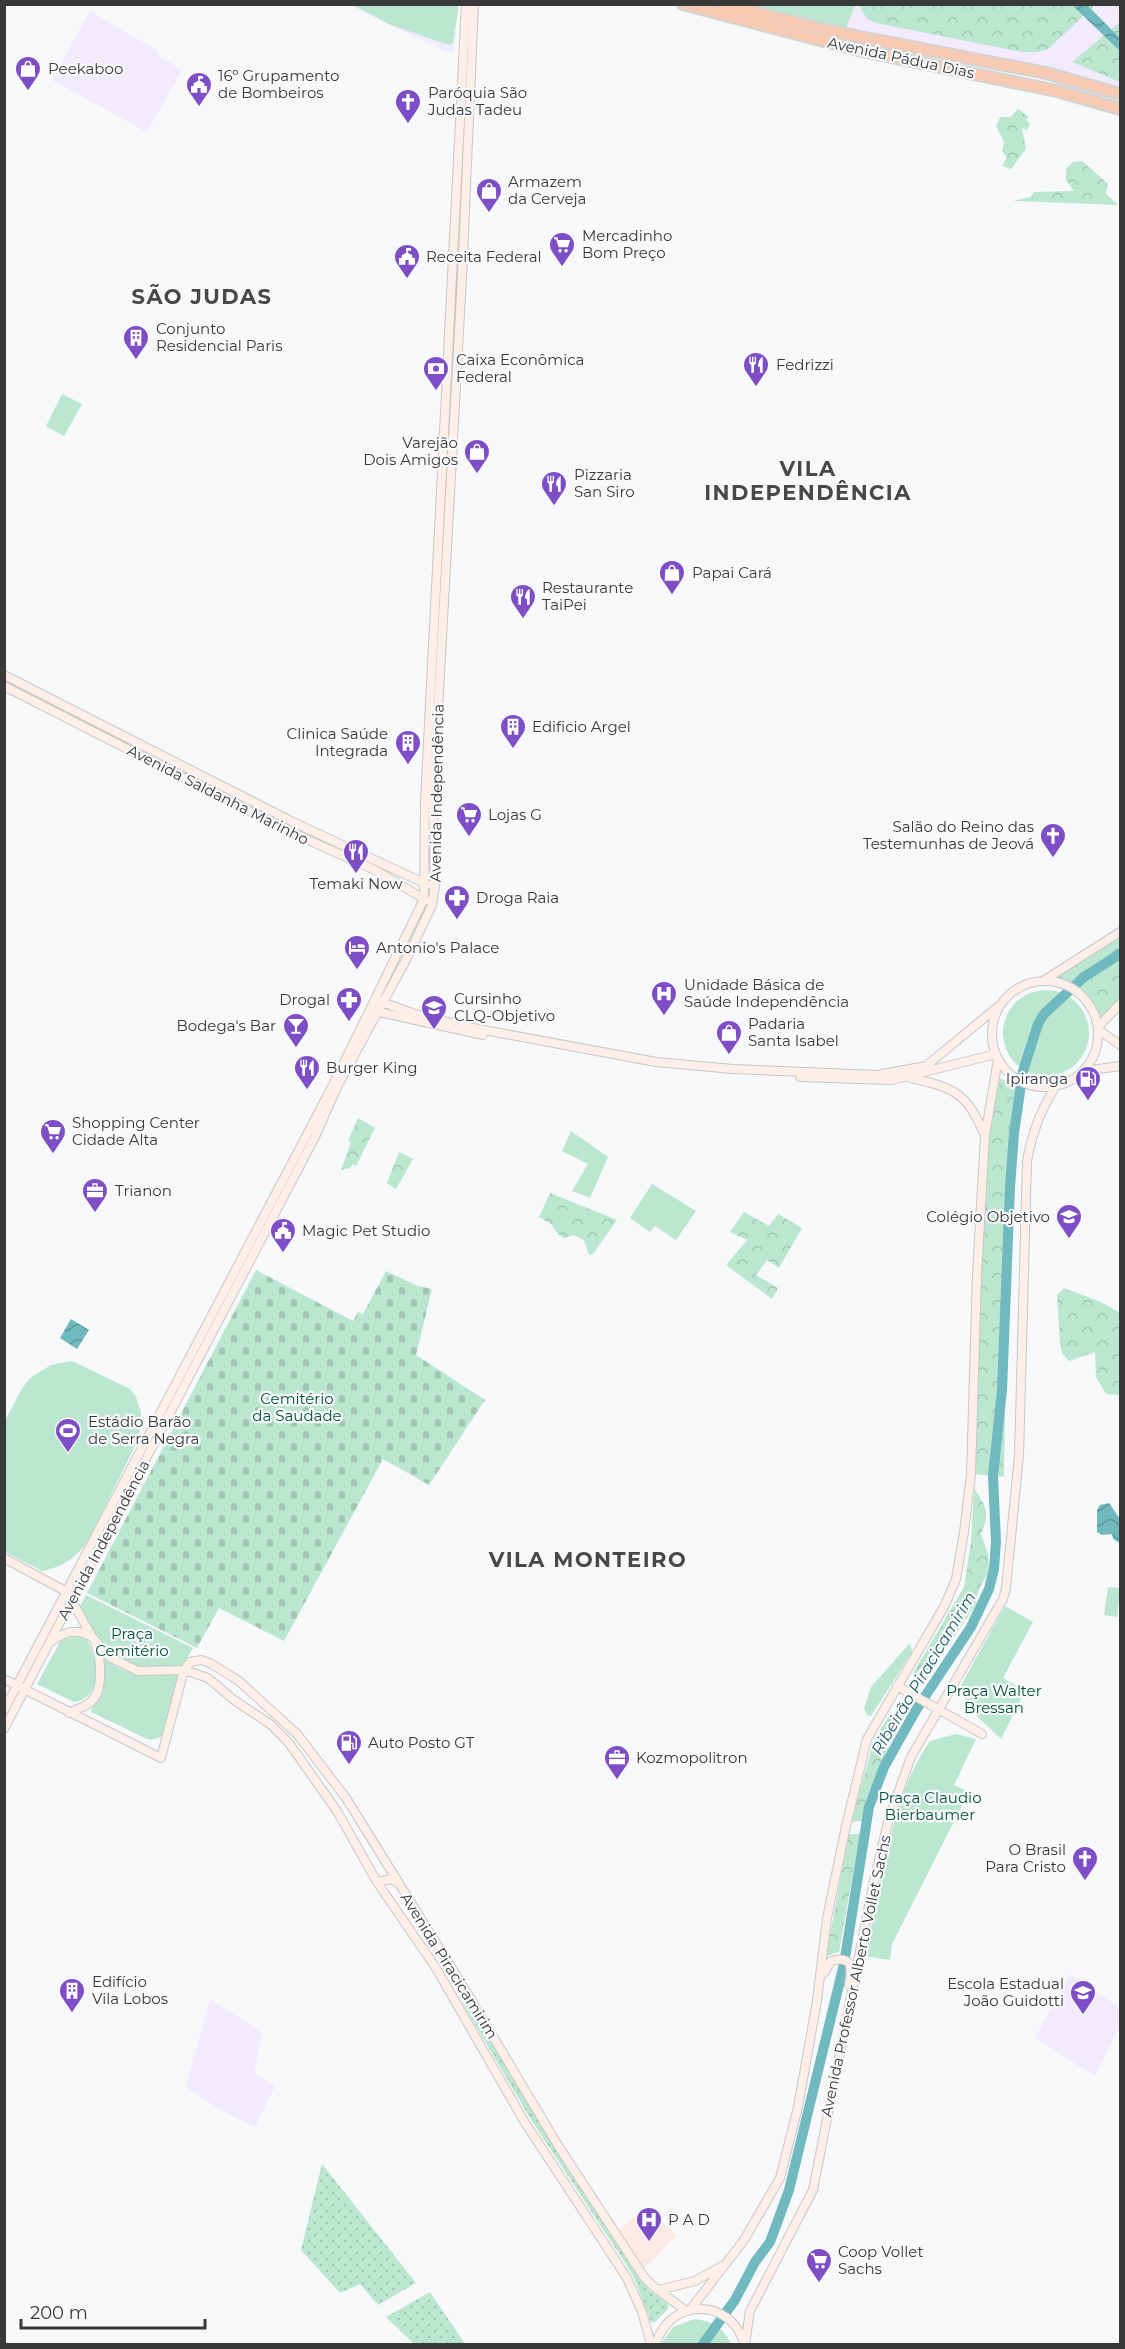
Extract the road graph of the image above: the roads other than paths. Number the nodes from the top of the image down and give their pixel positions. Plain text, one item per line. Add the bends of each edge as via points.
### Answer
1 (466, 4) edge
2 (474, 4) edge
3 (683, 4) edge
4 (721, 4) edge
5 (462, 67) junction
6 (1120, 94) edge
7 (1120, 109) edge
8 (468, 115) junction
9 (4, 675) edge
10 (4, 686) edge
11 (427, 773) junction
12 (433, 800) junction
13 (424, 883) junction
14 (435, 886) junction
15 (424, 899) junction
16 (432, 904) junction
17 (1120, 932) edge
18 (1043, 981) junction
19 (374, 997) junction
20 (383, 1004) junction
21 (1120, 1004) edge
22 (1000, 1005) junction
23 (379, 1012) junction
24 (1099, 1029) junction
25 (1120, 1045) edge
26 (355, 1056) junction
27 (997, 1056) junction
28 (1120, 1066) edge
29 (1084, 1071) junction
30 (906, 1077) junction
31 (1056, 1086) junction
32 (985, 1136) junction
33 (204, 1327) junction
34 (165, 1423) junction
35 (4, 1558) edge
36 (67, 1592) junction
37 (73, 1600) junction
38 (93, 1638) junction
39 (50, 1641) junction
40 (184, 1670) junction
41 (4, 1679) edge
42 (18, 1686) junction
43 (897, 1686) junction
44 (26, 1690) junction
45 (241, 1704) junction
46 (4, 1710) edge
47 (939, 1710) junction
48 (69, 1713) junction
49 (282, 1721) junction
50 (4, 1729) edge
51 (297, 1734) junction
52 (982, 1734) dead end
53 (283, 1736) junction
54 (398, 1881) junction
55 (377, 1882) junction
56 (467, 1993) junction
57 (454, 2000) junction
58 (817, 2001) junction
59 (848, 2013) junction
60 (588, 2220) junction
61 (610, 2226) junction
62 (729, 2262) junction
63 (658, 2290) junction
64 (688, 2311) junction
65 (651, 2344) edge
66 (656, 2344) edge
67 (745, 2344) edge

1 - 5 main road, Avenida Independência
2 - 8 main road, Avenida Independência
3 - 7 highway, Avenida Pádua Dias via 862,51 1057,91
4 - 6 highway, Avenida Pádua Dias via 825,30 1054,75
5 - 8 main road via 466,69
5 - 11 main road, Avenida Independência
8 - 12 main road, Avenida Independência
9 - 13 main road, Avenida Saldanha Marinho via 293,822
10 - 15 main road, Avenida Saldanha Marinho via 288,831 375,870
11 - 12 main road via 429,797
11 - 13 main road, Avenida Independência
12 - 14 main road, Avenida Independência
13 - 14 main road, Avenida Saldanha Marinho
13 - 15 main road, Avenida Independência
14 - 16 main road, Avenida Independência
15 - 16 main road, Avenida Saldanha Marinho
15 - 19 main road, Avenida Independência
16 - 20 main road, Avenida Independência
17 - 18 main road
18 - 22 main road via 1019,988
18 - 24 main road via 1077,991 1088,1001
19 - 20 main road
19 - 26 main road via 375,1008
19 - 33 main road, Avenida Independência via 334,1083
20 - 22 main road via 468,1027 656,1062 877,1075 926,1066
20 - 23 main road, Avenida Independência
21 - 24 main road
22 - 27 main road via 993,1020
23 - 26 main road, Avenida Independência
23 - 30 main road via 658,1066 875,1081
24 - 25 main road
24 - 29 main road via 1096,1052
26 - 34 main road, Avenida Independência
27 - 30 main road
27 - 31 main road via 1017,1080 1037,1087
27 - 32 main road, Avenida Professor Alberto Vollet Sachs
28 - 29 main road
29 - 31 main road
30 - 32 main road via 935,1083 963,1098
31 - 47 main road, Avenida Professor Alberto Vollet Sachs via 1035,1125 1026,1172 1019,1455 1006,1588
32 - 43 main road, Avenida Professor Alberto Vollet Sachs via 971,1474 964,1532 956,1579 945,1605
33 - 34 main road via 205,1340 167,1411
33 - 36 main road, Avenida Independência
34 - 37 main road, Avenida Independência
35 - 36 main road
36 - 37 main road, Avenida Piracicamirim
36 - 42 main road, Avenida Independência
37 - 38 main road, Avenida Piracicamirim
37 - 39 main road, Avenida Independência
38 - 39 main road via 71,1631
38 - 40 main road, Avenida Piracicamirim via 111,1658 135,1670
38 - 48 main road via 99,1659 97,1692 88,1704
39 - 44 main road, Avenida Independência
40 - 45 main road, Avenida Piracicamirim via 208,1678
40 - 48 main road via 161,1758
40 - 49 main road, Avenida Piracicamirim via 192,1661 210,1663 239,1681
41 - 42 main road
42 - 44 main road
42 - 46 main road, Avenida Independência
43 - 47 main road
43 - 58 main road, Avenida Professor Alberto Vollet Sachs via 867,1739 858,1774 827,1918
44 - 48 main road
44 - 50 main road, Avenida Independência
45 - 49 main road
45 - 53 main road, Avenida Piracicamirim
47 - 52 main road
47 - 59 main road, Avenida Professor Alberto Vollet Sachs via 911,1757 889,1818
49 - 51 main road, Avenida Piracicamirim
51 - 53 main road
51 - 54 main road, Avenida Piracicamirim via 346,1798
53 - 55 main road, Avenida Piracicamirim via 337,1811
54 - 55 main road
54 - 56 main road, Avenida Piracicamirim
55 - 57 main road, Avenida Piracicamirim
56 - 57 main road via 462,2000
56 - 61 main road, Avenida Piracicamirim
57 - 60 main road, Avenida Piracicamirim
58 - 59 main road via 825,1968 842,1958 850,1965
58 - 62 main road, Avenida Professor Alberto Vollet Sachs via 786,2162 773,2193
59 - 67 main road, Avenida Professor Alberto Vollet Sachs via 813,2190 750,2311
60 - 61 main road via 602,2232
60 - 65 main road, Avenida Piracicamirim via 627,2278
61 - 63 main road, Avenida Piracicamirim via 644,2277
62 - 63 main road via 695,2281
62 - 64 main road, Avenida Professor Alberto Vollet Sachs
63 - 64 main road, Avenida Piracicamirim
64 - 66 main road, Avenida Professor Alberto Vollet Sachs via 667,2323
64 - 67 main road via 708,2310 728,2318

